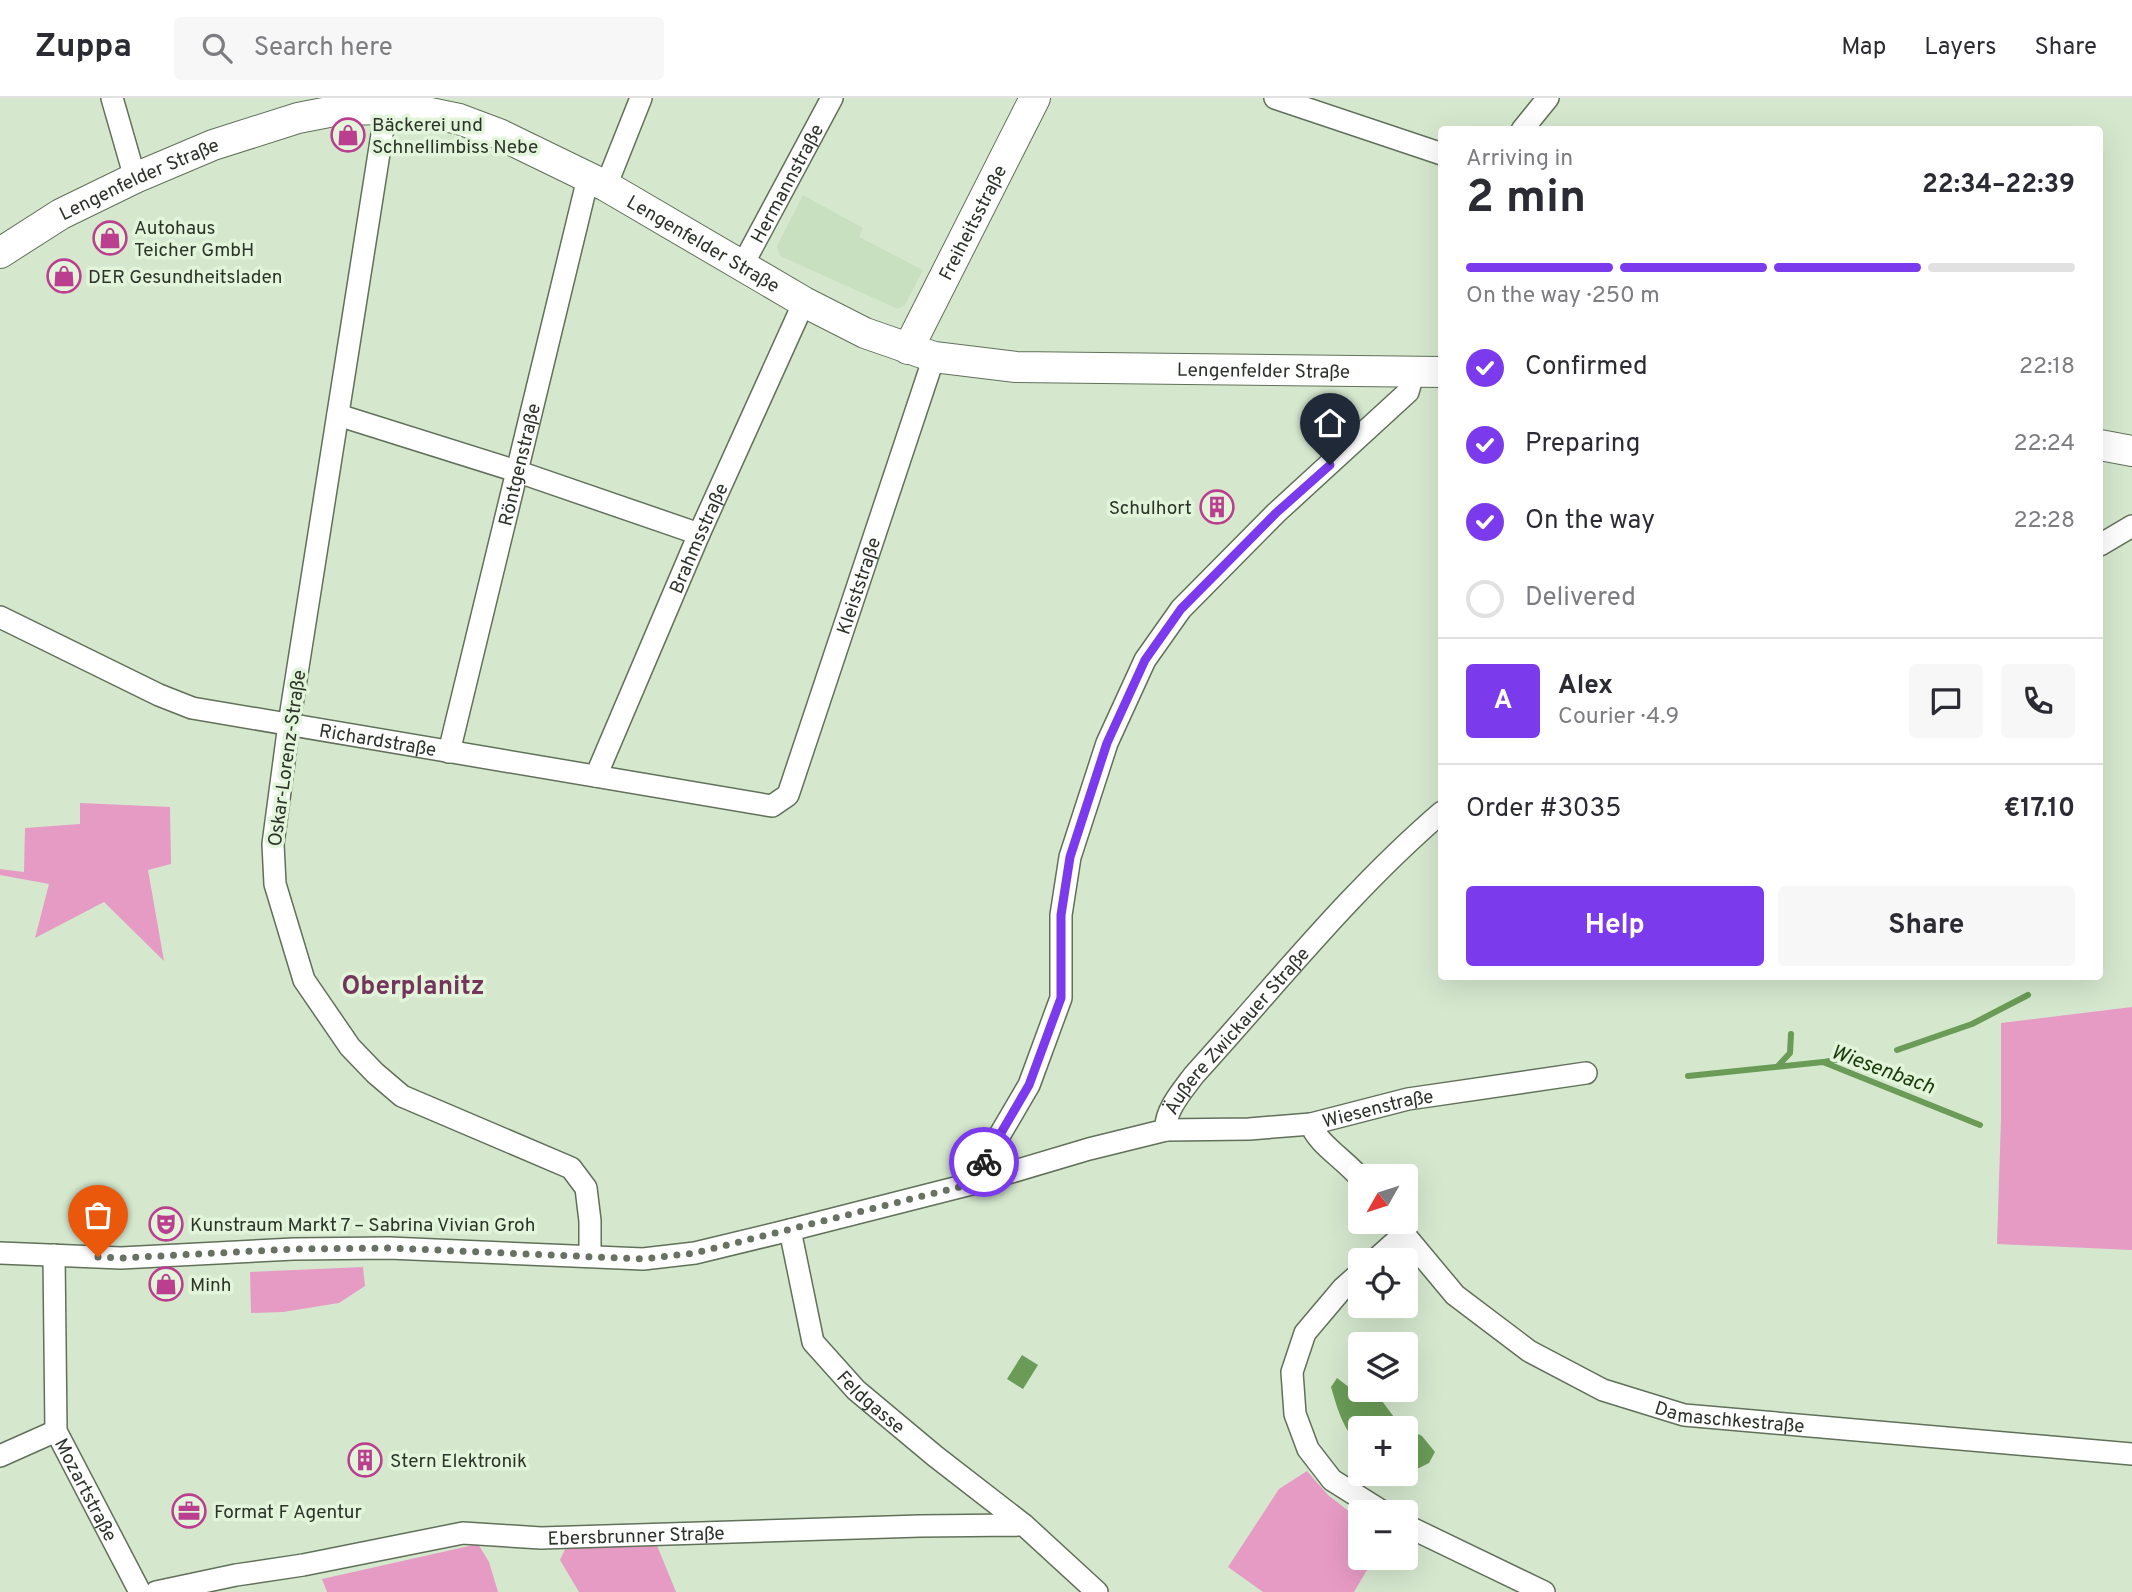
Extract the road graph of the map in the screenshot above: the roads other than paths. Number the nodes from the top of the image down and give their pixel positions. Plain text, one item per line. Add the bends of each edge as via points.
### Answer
1 (112, 98) edge
2 (641, 98) edge
3 (832, 98) edge
4 (1035, 98) edge
5 (1275, 98) edge
6 (1548, 98) edge
7 (297, 108) edge
8 (386, 109) junction
9 (1525, 126) edge
10 (1438, 154) edge
11 (135, 178) junction
12 (597, 182) junction
13 (0, 253) edge
14 (742, 266) junction
15 (804, 302) junction
16 (921, 353) junction
17 (1428, 371) edge
18 (338, 415) junction
19 (2103, 445) edge
20 (2132, 452) edge
21 (516, 471) junction
22 (2132, 526) edge
23 (699, 534) junction
24 (2103, 543) edge
25 (0, 617) edge
26 (289, 724) junction
27 (449, 752) junction
28 (596, 776) junction
29 (772, 806) joint
30 (1438, 815) edge
31 (1586, 1073) dead end
32 (1311, 1124) junction
33 (1166, 1130) junction
34 (1348, 1164) edge
35 (971, 1184) junction
36 (790, 1230) junction
37 (1404, 1234) edge
38 (0, 1253) edge
39 (54, 1255) junction
40 (590, 1256) junction
41 (1348, 1284) edge
42 (56, 1431) junction
43 (2132, 1454) edge
44 (0, 1456) edge
45 (1364, 1500) edge
46 (1024, 1525) junction
47 (1418, 1531) edge
48 (139, 1592) edge
49 (156, 1592) edge
50 (1097, 1592) edge
51 (1544, 1592) edge

1 - 11 street
2 - 12 street, Röntgenstraße
3 - 14 street, Hermannstraße
4 - 16 main road, Freiheitsstraße
5 - 10 street
6 - 9 street
7 - 8 main road, Lengenfelder Straße
7 - 11 main road, Lengenfelder Straße
8 - 12 main road, Lengenfelder Straße via 459,119
8 - 18 street, Oskar-Lorenz-Straße
11 - 13 main road, Lengenfelder Straße via 61,214
12 - 14 main road, Lengenfelder Straße
12 - 21 street, Röntgenstraße
14 - 15 main road, Lengenfelder Straße
15 - 16 main road, Lengenfelder Straße via 865,333
15 - 23 street, Brahmsstraße
16 - 17 main road, Lengenfelder Straße via 1016,367
16 - 29 street, Kleiststraße via 788,794
17 - 35 street via 1181,609 1145,660 1107,743 1070,857 1061,915 1061,998 1029,1085
18 - 21 street
18 - 26 street, Oskar-Lorenz-Straße
19 - 20 main road
21 - 23 street
21 - 27 street, Röntgenstraße
22 - 24 street
23 - 28 street, Brahmsstraße
25 - 26 street, Richardstraße via 192,708
26 - 27 street, Richardstraße
26 - 40 street, Oskar-Lorenz-Straße via 273,844 274,871 304,979 350,1047 402,1096 571,1168 586,1188
27 - 28 street, Richardstraße
28 - 29 street, Richardstraße
30 - 33 street, Äußere Zwickauer Straße via 1339,911 1194,1075 1177,1099
31 - 32 street, Wiesenstraße via 1408,1099
32 - 33 street, Wiesenstraße
32 - 34 street
33 - 35 street, Äußere Zwickauer Straße
35 - 36 street, Äußere Zwickauer Straße
36 - 40 street, Äußere Zwickauer Straße via 695,1253 643,1259
36 - 46 street, Feldgasse via 813,1342 856,1391
37 - 43 street, Damaschkestraße via 1455,1295 1529,1351 1603,1390 1684,1415
38 - 39 street, Äußere Zwickauer Straße
39 - 40 street, Äußere Zwickauer Straße via 121,1258 389,1248
39 - 42 street, Mozartstraße
41 - 45 street via 1305,1333 1292,1372 1295,1414 1308,1449 1332,1480
42 - 44 street
42 - 48 street, Mozartstraße
46 - 49 street, Ebersbrunner Straße via 541,1538 463,1533
46 - 50 street
47 - 51 street

